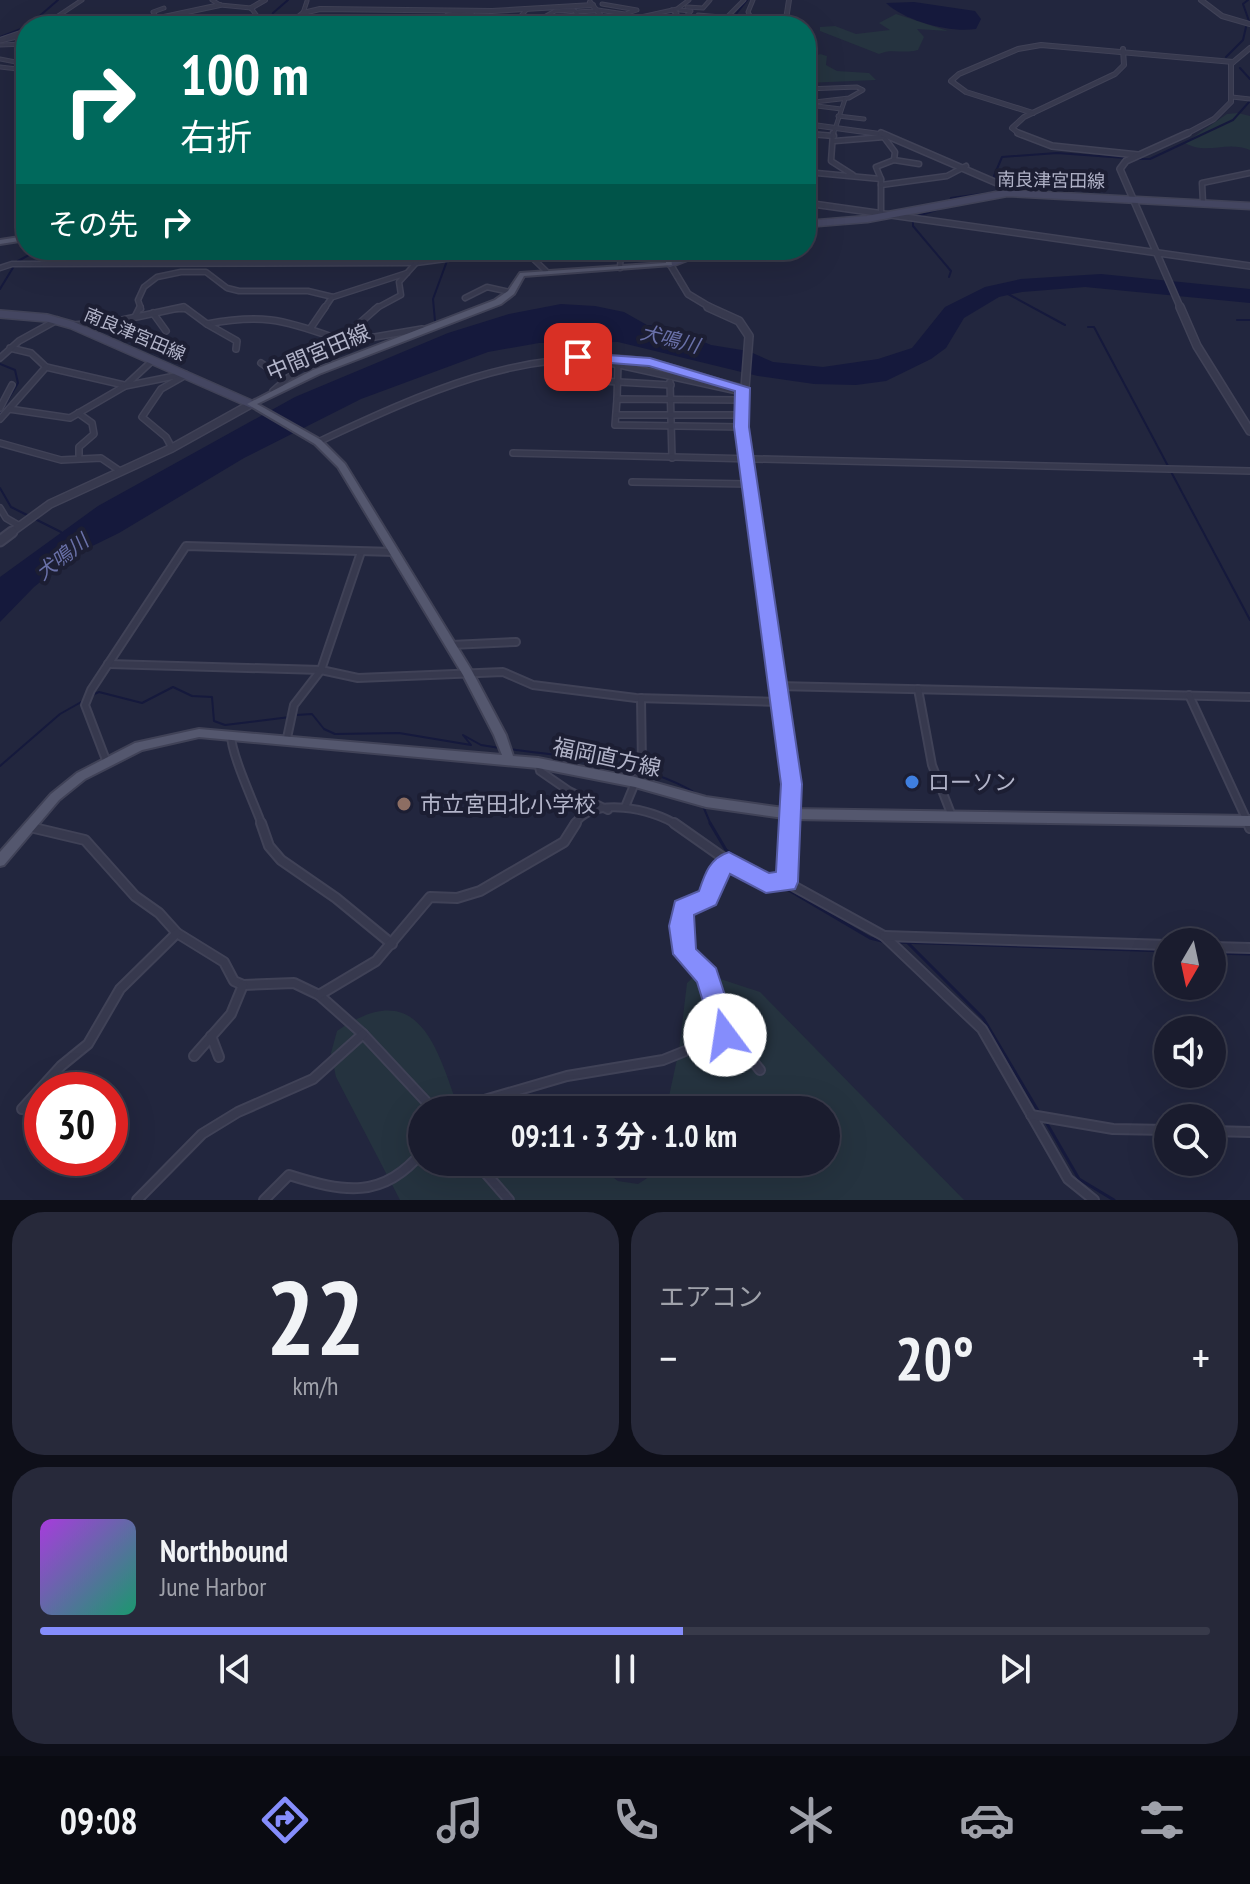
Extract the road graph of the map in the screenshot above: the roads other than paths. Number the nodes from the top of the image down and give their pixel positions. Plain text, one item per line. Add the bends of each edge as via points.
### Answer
1 (82, 0) edge
2 (212, 0) edge
3 (678, 0) edge
4 (689, 0) edge
5 (710, 0) edge
6 (744, 0) edge
7 (1201, 0) edge
8 (260, 1) edge
9 (307, 1) edge
10 (603, 2) edge
11 (220, 5) junction
12 (683, 6) junction
13 (164, 8) dead end
14 (251, 8) junction
15 (527, 9) junction
16 (596, 11) edge
17 (675, 12) junction
18 (303, 13) junction
19 (461, 13) junction
20 (57, 16) edge
21 (156, 16) edge
22 (171, 16) edge
23 (257, 16) edge
24 (300, 16) edge
25 (447, 16) edge
26 (462, 16) edge
27 (474, 16) edge
28 (524, 16) edge
29 (654, 16) edge
30 (656, 16) edge
31 (672, 16) edge
32 (686, 16) edge
33 (728, 16) edge
34 (1250, 24) edge
35 (1250, 48) edge
36 (1123, 49) junction
37 (1233, 62) junction
38 (816, 89) edge
39 (1232, 97) junction
40 (845, 99) junction
41 (1250, 99) edge
42 (816, 102) edge
43 (817, 106) dead end
44 (841, 109) junction
45 (1033, 113) junction
46 (838, 116) junction
47 (864, 119) dead end
48 (816, 128) edge
49 (816, 134) edge
50 (834, 135) junction
51 (883, 135) junction
52 (864, 141) junction
53 (864, 147) dead end
54 (1138, 155) junction
55 (894, 160) junction
56 (919, 164) dead end
57 (966, 166) junction
58 (816, 173) edge
59 (1250, 173) edge
60 (853, 175) junction
61 (881, 182) junction
62 (1020, 193) junction
63 (1130, 198) junction
64 (1202, 202) junction
65 (816, 204) edge
66 (1250, 206) edge
67 (881, 212) junction
68 (896, 214) junction
69 (816, 223) edge
70 (1156, 252) junction
71 (416, 260) edge
72 (438, 260) edge
73 (534, 260) edge
74 (620, 260) edge
75 (669, 260) edge
76 (680, 260) edge
77 (196, 263) junction
78 (416, 263) junction
79 (670, 264) junction
80 (1250, 266) edge
81 (0, 268) edge
82 (620, 268) junction
83 (191, 270) junction
84 (546, 271) junction
85 (407, 273) junction
86 (510, 292) junction
87 (332, 297) junction
88 (465, 298) dead end
89 (153, 313) junction
90 (0, 314) edge
91 (136, 315) junction
92 (57, 320) junction
93 (207, 324) junction
94 (72, 325) junction
95 (437, 327) junction
96 (310, 329) junction
97 (166, 331) dead end
98 (345, 336) junction
99 (332, 337) junction
100 (10, 348) junction
101 (236, 349) dead end
102 (0, 358) edge
103 (564, 358) junction
104 (153, 360) junction
105 (261, 363) dead end
106 (618, 363) junction
107 (46, 367) junction
108 (186, 374) junction
109 (670, 375) junction
110 (284, 379) junction
111 (584, 380) dead end
112 (615, 380) junction
113 (648, 383) junction
114 (12, 385) dead end
115 (124, 385) junction
116 (671, 385) junction
117 (273, 391) junction
118 (742, 392) junction
119 (617, 399) junction
120 (647, 399) junction
121 (671, 399) junction
122 (253, 405) junction
123 (0, 408) edge
124 (9, 409) junction
125 (78, 413) junction
126 (616, 415) junction
127 (671, 415) junction
128 (742, 415) junction
129 (0, 419) edge
130 (671, 426) junction
131 (742, 427) junction
132 (1250, 431) edge
133 (316, 441) junction
134 (0, 443) edge
135 (172, 448) junction
136 (513, 453) dead end
137 (79, 455) junction
138 (672, 458) junction
139 (746, 461) junction
140 (120, 471) junction
141 (1250, 471) edge
142 (632, 482) dead end
143 (749, 484) junction
144 (0, 508) edge
145 (3, 520) edge
146 (18, 525) junction
147 (0, 541) edge
148 (361, 552) junction
149 (394, 552) junction
150 (516, 642) dead end
151 (450, 645) junction
152 (108, 664) junction
153 (321, 670) junction
154 (468, 674) junction
155 (777, 686) junction
156 (918, 689) junction
157 (1189, 695) junction
158 (1250, 697) edge
159 (641, 698) junction
160 (779, 702) junction
161 (231, 734) junction
162 (287, 738) junction
163 (106, 760) junction
164 (509, 760) junction
165 (538, 763) junction
166 (635, 782) junction
167 (625, 807) junction
168 (608, 810) junction
169 (791, 814) junction
170 (953, 817) junction
171 (1249, 823) edge
172 (27, 827) junction
173 (0, 861) edge
174 (729, 861) junction
175 (786, 882) junction
176 (177, 933) junction
177 (884, 936) junction
178 (392, 944) junction
179 (1154, 945) edge
180 (1226, 947) edge
181 (1250, 948) edge
182 (243, 985) junction
183 (319, 995) junction
184 (363, 1034) junction
185 (725, 1035) junction
186 (211, 1036) junction
187 (194, 1056) dead end
188 (219, 1057) dead end
189 (760, 1070) dead end
190 (421, 1096) edge
191 (498, 1096) edge
192 (22, 1109) dead end
193 (1031, 1115) junction
194 (1154, 1130) edge
195 (1226, 1131) edge
196 (1250, 1132) edge
197 (408, 1172) edge
198 (485, 1176) edge
199 (498, 1196) edge
200 (137, 1200) edge
201 (264, 1200) edge
202 (509, 1200) edge
203 (1094, 1200) edge

1 - 20 street
2 - 11 street
3 - 4 street
4 - 12 street
5 - 12 street via 703,8
6 - 33 street
7 - 34 street via 1222,16
8 - 14 street
9 - 18 street
10 - 16 street
10 - 16 street via 637,10
11 - 14 street
11 - 22 street
12 - 17 street
13 - 21 street via 153,12
14 - 23 street
15 - 16 street
15 - 19 street
15 - 28 street
17 - 29 street
17 - 30 street
17 - 31 street
17 - 32 street via 691,11
18 - 19 street
18 - 24 street
19 - 25 street
19 - 26 street
19 - 27 street
35 - 37 street
36 - 37 street
36 - 45 street via 1124,65 1115,74
36 - 45 street via 1029,46 952,79 959,89
37 - 39 street
38 - 40 street via 863,90
39 - 41 street
39 - 54 street via 1209,122
40 - 42 street
40 - 44 street
43 - 44 street
44 - 46 street
45 - 54 street via 1014,123 1017,135 1048,145
46 - 47 street
46 - 50 street
48 - 50 street
49 - 50 street
50 - 51 street
50 - 52 street
50 - 60 street via 831,161
51 - 52 street
51 - 55 street via 895,152
51 - 57 street
52 - 53 street
54 - 63 street via 1120,169
55 - 56 street
55 - 61 street via 876,167
57 - 61 street via 947,176
57 - 62 street
58 - 60 street
59 - 64 street via 1202,183
60 - 61 street
61 - 67 street
62 - 63 main road, 南良津宮田線
62 - 68 main road, 南良津宮田線
63 - 64 main road, 南良津宮田線
63 - 70 street
64 - 66 main road, 南良津宮田線
65 - 67 street
67 - 68 street
68 - 69 main road, 南良津宮田線
68 - 70 street
70 - 80 street
70 - 132 street via 1216,379
71 - 78 street
72 - 78 street
73 - 84 street
74 - 82 street
75 - 79 main road
76 - 79 main road
77 - 78 street
77 - 81 street
77 - 83 street
78 - 85 street
79 - 82 main road, 中間宮田線
79 - 118 street via 688,294 739,321 749,338
82 - 84 main road, 中間宮田線
83 - 87 street via 211,274 239,291 308,291
83 - 91 street via 150,282 139,295 141,310
84 - 86 main road, 中間宮田線 via 522,274
85 - 87 street
85 - 98 street via 399,282 401,295
86 - 88 street via 487,287
86 - 95 main road, 中間宮田線
87 - 96 street
89 - 91 street
89 - 93 street via 187,307
89 - 97 street
90 - 92 main road, 南良津宮田線
91 - 94 street
92 - 94 main road, 南良津宮田線
92 - 100 street
93 - 96 street via 278,319
93 - 101 street via 237,341
94 - 104 main road, 南良津宮田線
95 - 98 street via 363,339
95 - 117 main road, 中間宮田線
96 - 99 street
98 - 99 street
99 - 110 street
100 - 102 street
100 - 107 street via 31,353
103 - 106 street
103 - 118 street via 637,360
103 - 133 street via 462,380
104 - 108 main road, 南良津宮田線
104 - 115 street
105 - 110 street
106 - 109 street
106 - 112 street
107 - 115 street
107 - 124 street
108 - 115 street
108 - 122 main road, 南良津宮田線
108 - 135 street via 161,389 142,417
109 - 116 street
109 - 118 street
110 - 117 street
111 - 112 street
112 - 113 street
112 - 119 street
113 - 116 street
113 - 120 street
114 - 123 street
115 - 125 street
116 - 121 street
117 - 122 main road, 中間宮田線
118 - 121 street
118 - 128 street
119 - 120 street
119 - 126 street
120 - 121 street
121 - 127 street
122 - 133 main road, 中間宮田線
122 - 135 street
124 - 125 street via 65,419
124 - 129 street
125 - 137 street via 92,423 94,434 79,447
126 - 127 street
126 - 130 street via 615,425
127 - 128 street
127 - 130 street
128 - 131 street
130 - 131 street
130 - 138 street
131 - 139 street
133 - 149 main road, 中間宮田線 via 342,466
134 - 137 street via 45,452 55,460
135 - 140 street
136 - 138 street
137 - 140 street via 107,460
138 - 139 street
139 - 141 street
139 - 143 street
140 - 146 street
142 - 143 street
143 - 155 street
144 - 145 street
145 - 146 street
146 - 147 street
148 - 149 street
148 - 152 street via 186,546
148 - 153 street
149 - 151 main road, 中間宮田線
150 - 151 street
151 - 154 main road, 中間宮田線
152 - 153 street
152 - 163 street via 85,705
153 - 154 street via 358,678
153 - 162 street via 294,705
154 - 159 street via 503,672 533,685
154 - 164 main road, 中間宮田線
155 - 156 street
155 - 160 street
156 - 157 street
156 - 170 street via 932,765
157 - 158 street
157 - 171 street
159 - 160 street
159 - 166 street via 642,766
160 - 169 street
161 - 162 main road, 福岡直方線
161 - 163 main road, 福岡直方線 via 177,736
161 - 178 street via 231,748 269,846
162 - 164 main road, 福岡直方線
163 - 172 main road, 福岡直方線 via 55,797
164 - 165 main road, 福岡直方線
165 - 166 main road, 福岡直方線
165 - 168 street via 540,771 569,791
166 - 167 street
166 - 169 main road, 福岡直方線 via 706,802
167 - 168 street
167 - 174 street via 666,816
168 - 178 street via 573,822 564,842 480,891 457,898 430,897
169 - 170 main road, 福岡直方線
169 - 175 street
170 - 171 main road, 福岡直方線
172 - 173 main road, 福岡直方線
172 - 176 street via 85,840
174 - 175 street via 766,883
174 - 185 street via 718,871 708,897 684,909 681,926 685,954 707,976
175 - 177 street
176 - 182 street via 224,962 234,981
176 - 192 street via 120,989 88,1044
177 - 179 street
177 - 193 street via 974,1020
178 - 183 street via 376,961
180 - 181 street
182 - 183 street via 294,983
182 - 186 street via 238,1003
183 - 184 street
184 - 190 street
184 - 200 street via 310,1081 258,1102 206,1132
185 - 189 street via 737,1041
185 - 191 street via 663,1060 567,1076
186 - 187 street
186 - 188 street
193 - 194 street via 1113,1129
193 - 203 street via 1068,1179
195 - 196 street
197 - 201 street via 389,1190 372,1194 332,1189 289,1175
198 - 199 street
199 - 202 street

